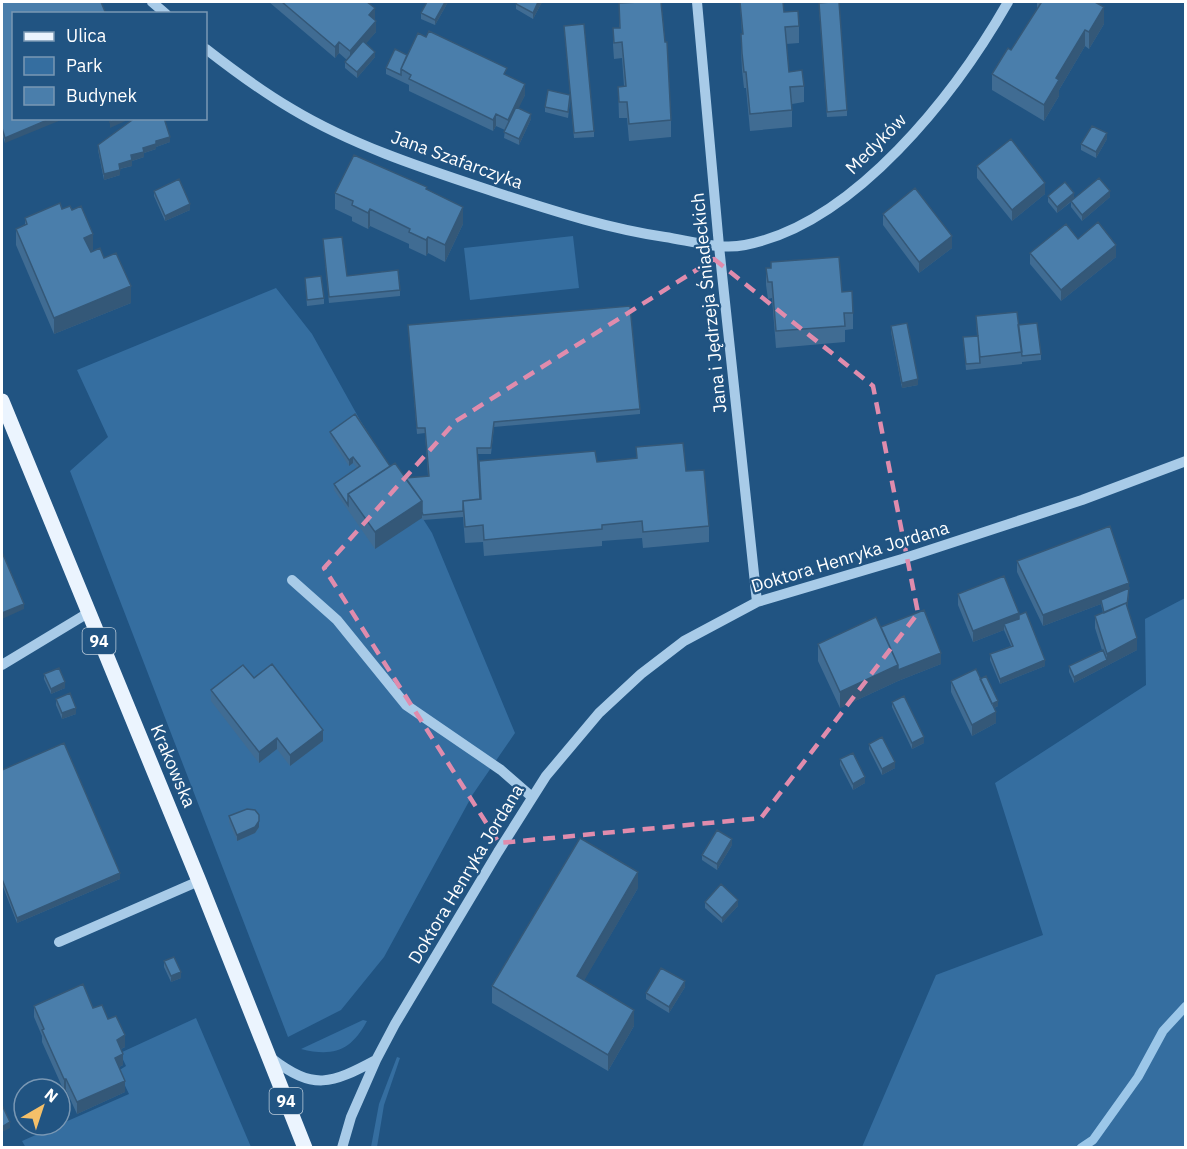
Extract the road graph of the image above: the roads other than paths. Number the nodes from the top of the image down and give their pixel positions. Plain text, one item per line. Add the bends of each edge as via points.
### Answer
1 (697, 2) edge
2 (1008, 2) edge
3 (207, 50) edge
4 (720, 246) junction
5 (2, 401) edge
6 (1185, 461) edge
7 (292, 580) dead end
8 (757, 602) junction
9 (88, 613) junction
10 (2, 665) edge
11 (532, 797) junction
12 (199, 881) junction
13 (59, 942) dead end
14 (267, 1055) junction
15 (376, 1060) junction
16 (305, 1148) edge
17 (342, 1148) edge

1 - 4 street, Jana i Jędrzeja Śniadeckich
2 - 4 street, Medyków via 973,60 948,92 878,169 841,201 776,236 745,245
3 - 4 street, Jana Szafarczyka via 292,109 350,138 435,172 573,218 646,235
4 - 8 street, Jana i Jędrzeja Śniadeckich
5 - 9 main road, Krakowska / 94
6 - 8 street, Doktora Henryka Jordana via 1071,504
7 - 11 street via 337,620 406,705 501,770
8 - 11 street, Doktora Henryka Jordana via 684,641 641,674 598,712
9 - 10 street
9 - 12 main road, Krakowska / 94
11 - 15 street, Doktora Henryka Jordana
12 - 13 street
12 - 14 main road, Krakowska / 94
14 - 15 street via 284,1068 316,1082 345,1076
14 - 16 main road, Krakowska / 94
15 - 17 street, Doktora Henryka Jordana

